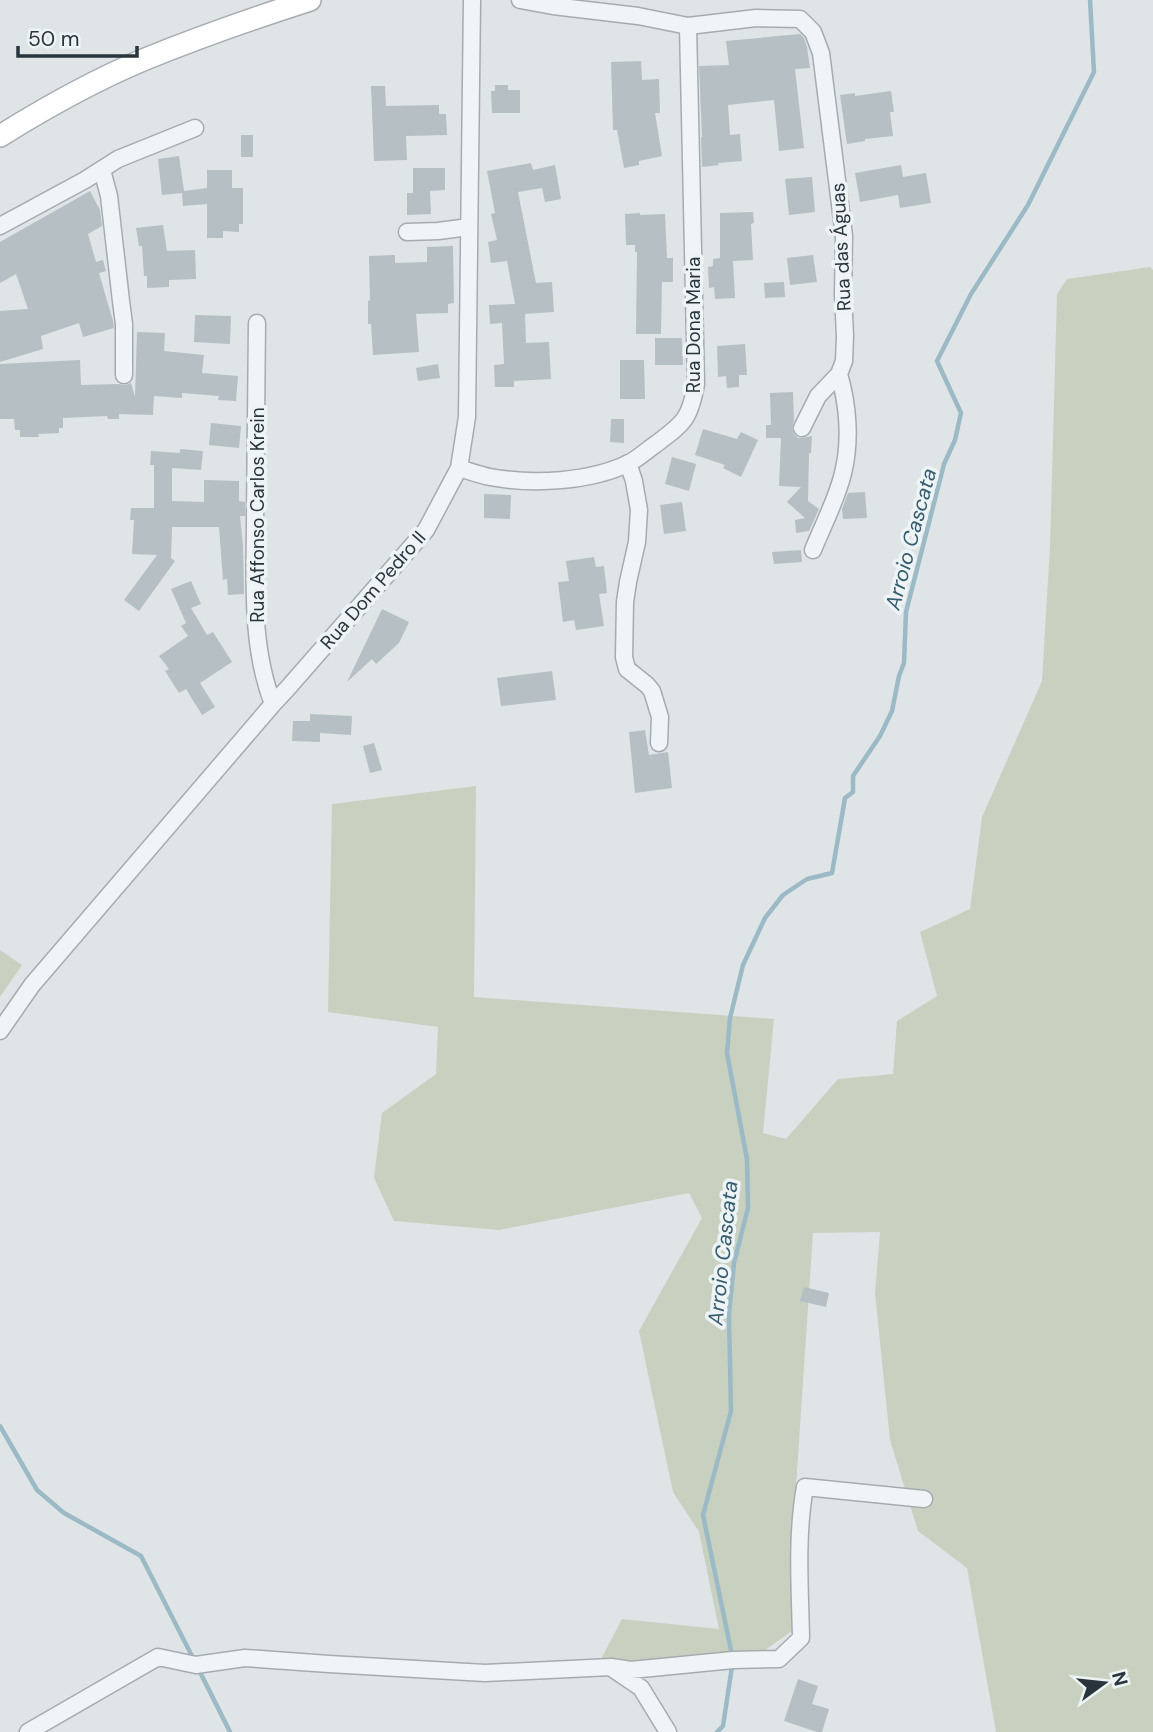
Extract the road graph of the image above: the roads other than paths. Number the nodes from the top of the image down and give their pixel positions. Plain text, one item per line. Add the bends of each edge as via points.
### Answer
1 (310, 0) edge
2 (472, 0) edge
3 (520, 0) edge
4 (688, 26) junction
5 (195, 128) dead end
6 (0, 136) edge
7 (102, 170) junction
8 (0, 226) edge
9 (469, 227) junction
10 (407, 232) dead end
11 (257, 323) dead end
12 (839, 374) junction
13 (124, 375) dead end
14 (802, 428) dead end
15 (628, 463) junction
16 (459, 468) junction
17 (813, 550) dead end
18 (273, 704) junction
19 (659, 743) dead end
20 (0, 1031) edge
21 (924, 1499) dead end
22 (611, 1668) junction
23 (28, 1732) edge
24 (668, 1732) edge

1 - 6 main road via 142,61
2 - 9 street, Rua Dom Pedro II
3 - 4 street
4 - 12 street, Rua das Águas via 756,18 800,19 813,32 821,53 844,236 845,336
4 - 15 street, Rua Dona Maria via 696,384 684,422
5 - 7 street
7 - 8 street
7 - 13 street via 124,324
9 - 10 street
9 - 16 street, Rua Dom Pedro II via 467,417
11 - 18 street, Rua Affonso Carlos Krein via 255,602 260,659
12 - 14 street via 818,396
12 - 17 street via 847,413 844,472
15 - 16 street, Rua Dona Maria via 595,475 538,480 490,477
15 - 19 street via 639,510 625,602 624,657 627,668 652,691 660,717
16 - 18 street, Rua Dom Pedro II via 426,530
18 - 20 street, Rua Dom Pedro II via 32,985
21 - 22 street via 805,1487 800,1512 801,1639 779,1659
22 - 23 street via 485,1673 245,1658 196,1665 158,1657
22 - 24 street via 641,1688

